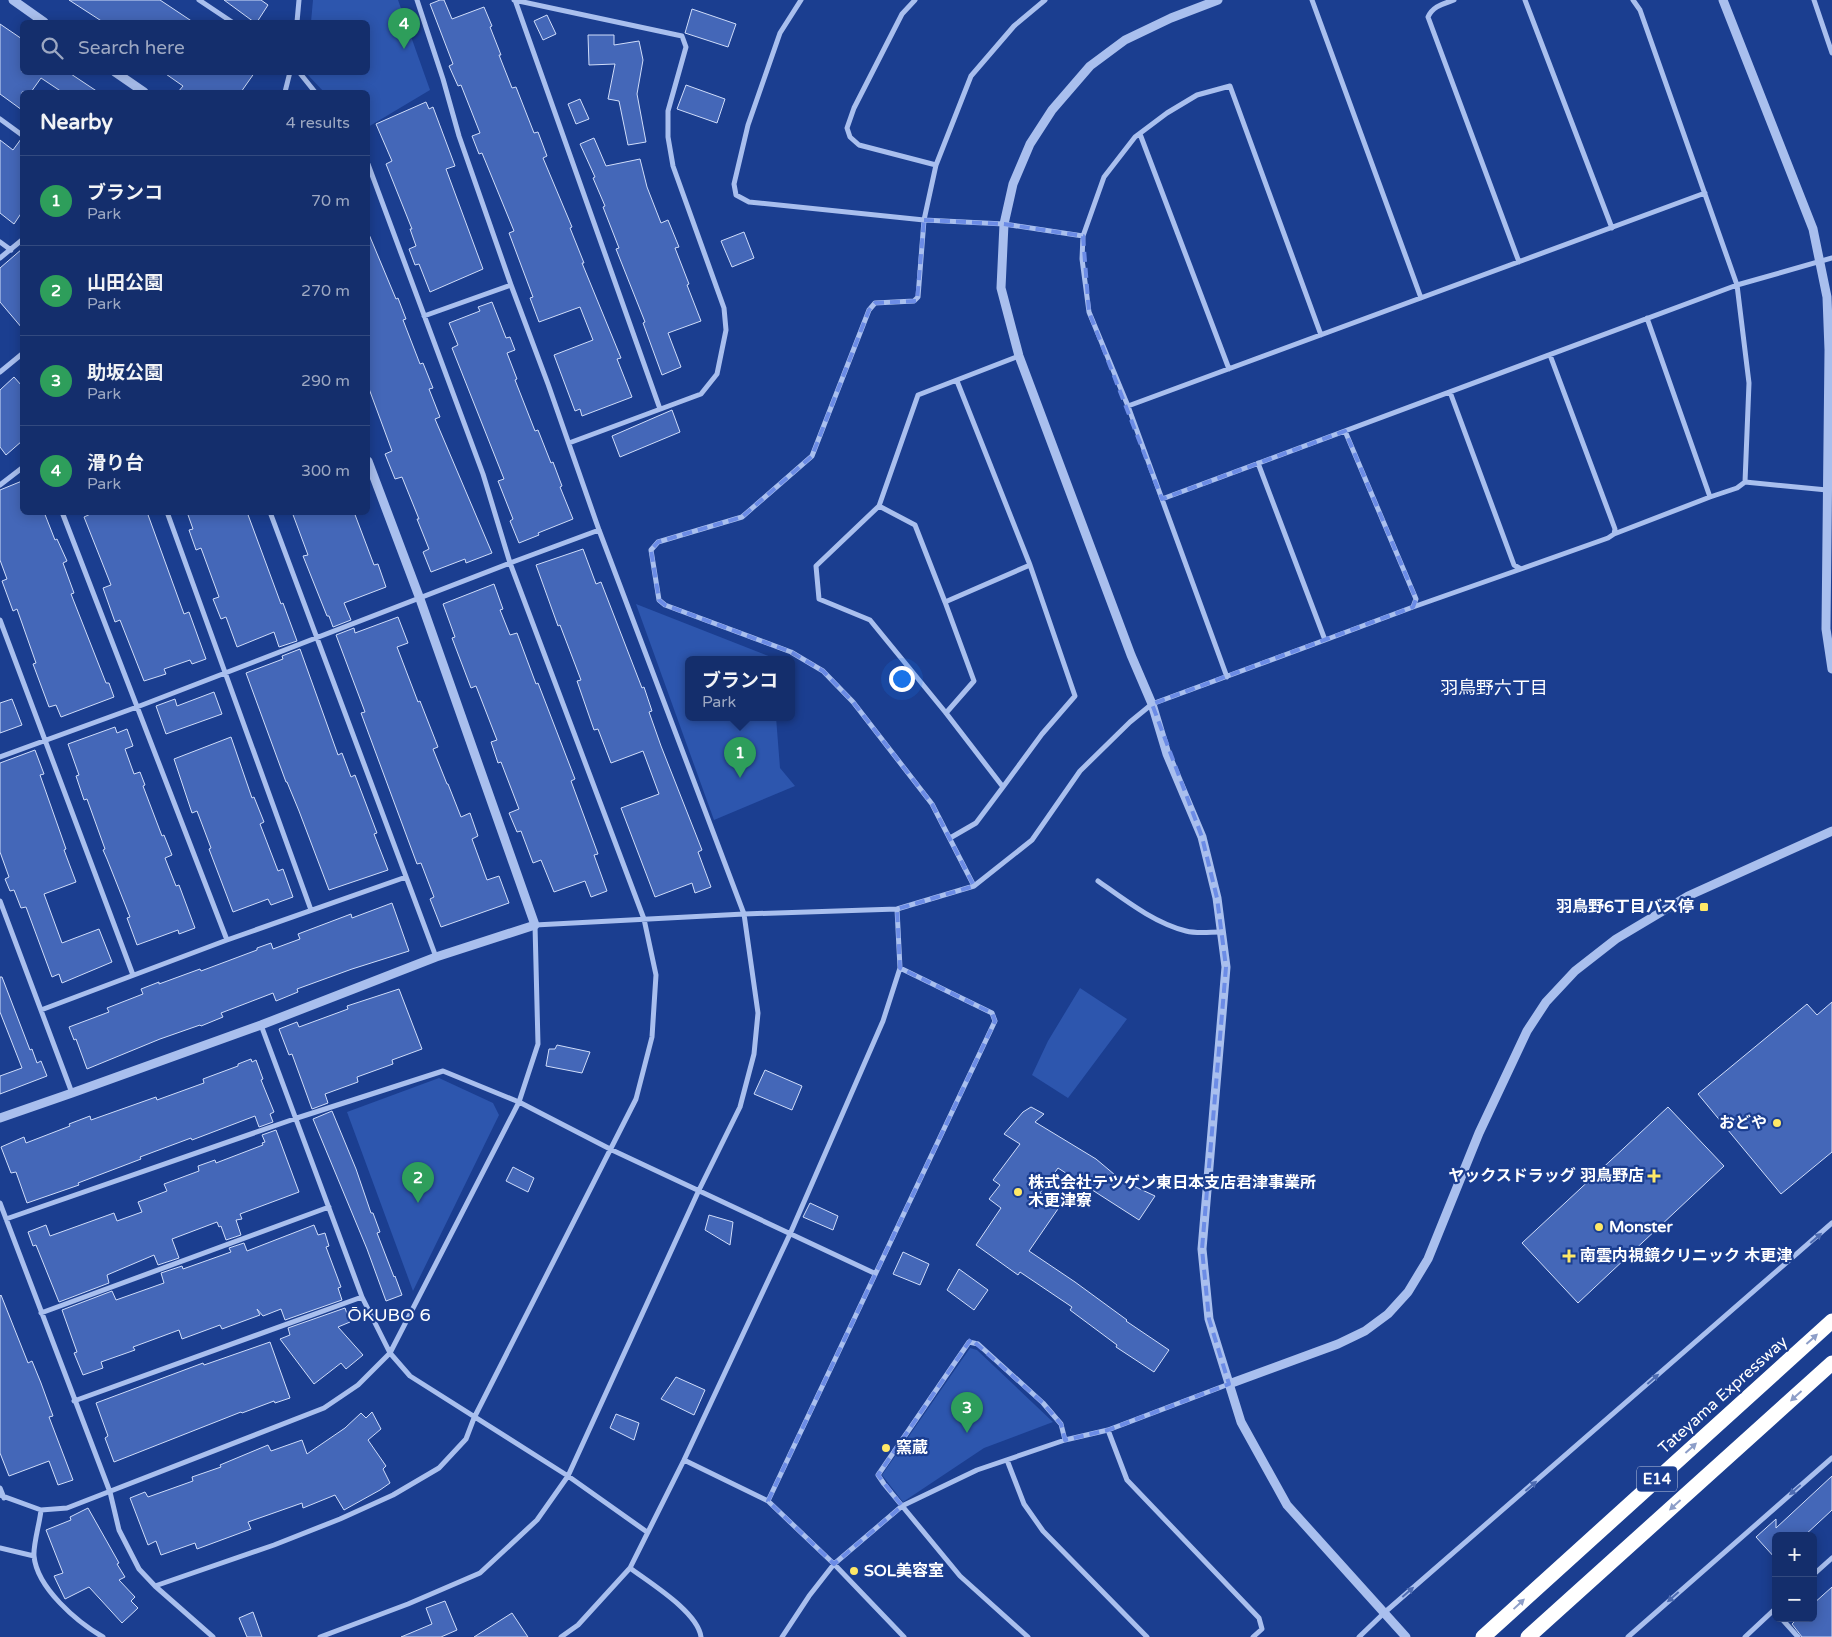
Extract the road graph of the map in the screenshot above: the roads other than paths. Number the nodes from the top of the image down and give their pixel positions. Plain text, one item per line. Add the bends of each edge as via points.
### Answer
1 (12, 0) edge
2 (200, 0) edge
3 (299, 0) edge
4 (417, 0) edge
5 (514, 0) edge
6 (801, 0) edge
7 (915, 0) edge
8 (1045, 0) edge
9 (1218, 0) edge
10 (1312, 0) edge
11 (1454, 0) edge
12 (1525, 0) edge
13 (1633, 0) edge
14 (1723, 0) edge
15 (1814, 0) edge
16 (41, 20) edge
17 (229, 20) edge
18 (297, 20) edge
19 (1832, 53) edge
20 (119, 75) edge
21 (289, 75) edge
22 (301, 75) edge
23 (141, 90) edge
24 (286, 90) edge
25 (313, 90) edge
26 (0, 120) edge
27 (20, 134) edge
28 (1140, 134) junction
29 (936, 165) junction
30 (370, 169) edge
31 (1705, 193) junction
32 (924, 220) junction
33 (1004, 224) junction
34 (1612, 228) junction
35 (1082, 236) junction
36 (0, 242) edge
37 (20, 242) edge
38 (11, 250) junction
39 (0, 258) edge
40 (1832, 258) edge
41 (1519, 262) junction
42 (1820, 262) junction
43 (511, 285) junction
44 (1736, 285) junction
45 (1421, 298) junction
46 (424, 316) junction
47 (1647, 318) junction
48 (1321, 335) junction
49 (1550, 354) junction
50 (20, 356) edge
51 (1019, 356) junction
52 (1228, 369) junction
53 (0, 372) edge
54 (957, 382) junction
55 (1450, 392) junction
56 (1128, 406) junction
57 (660, 409) junction
58 (1345, 430) junction
59 (569, 443) junction
60 (1258, 463) junction
61 (370, 466) edge
62 (20, 470) edge
63 (1745, 482) junction
64 (0, 485) edge
65 (1827, 490) junction
66 (1710, 497) junction
67 (1162, 499) junction
68 (878, 506) junction
69 (63, 515) edge
70 (168, 515) edge
71 (271, 515) edge
72 (599, 530) junction
73 (1614, 534) junction
74 (510, 563) junction
75 (1030, 564) junction
76 (1521, 569) junction
77 (420, 598) junction
78 (945, 602) junction
79 (1414, 607) junction
80 (0, 620) edge
81 (317, 637) junction
82 (1325, 640) junction
83 (1832, 669) edge
84 (225, 673) junction
85 (1227, 677) junction
86 (1152, 704) junction
87 (137, 707) junction
88 (946, 713) junction
89 (45, 740) junction
90 (0, 756) edge
91 (1003, 788) junction
92 (1832, 831) edge
93 (950, 838) junction
94 (406, 877) junction
95 (1098, 881) dead end
96 (974, 886) junction
97 (0, 901) edge
98 (897, 909) junction
99 (311, 910) junction
100 (744, 914) junction
101 (644, 919) junction
102 (536, 925) junction
103 (1221, 932) junction
104 (227, 940) junction
105 (436, 957) junction
106 (900, 968) junction
107 (133, 975) junction
108 (41, 1010) junction
109 (262, 1025) junction
110 (72, 1093) junction
111 (518, 1102) junction
112 (0, 1118) edge
113 (297, 1118) junction
114 (612, 1150) junction
115 (699, 1190) junction
116 (0, 1203) edge
117 (329, 1207) junction
118 (6, 1219) junction
119 (1832, 1223) edge
120 (790, 1234) junction
121 (874, 1273) junction
122 (362, 1297) junction
123 (41, 1313) junction
124 (1832, 1321) edge
125 (390, 1353) junction
126 (1832, 1363) edge
127 (1229, 1384) junction
128 (74, 1400) junction
129 (474, 1418) junction
130 (1108, 1430) junction
131 (1065, 1440) junction
132 (1832, 1458) edge
133 (684, 1460) junction
134 (1007, 1460) junction
135 (568, 1476) junction
136 (0, 1488) edge
137 (110, 1492) junction
138 (2, 1496) edge
139 (768, 1501) junction
140 (902, 1506) junction
141 (41, 1510) junction
142 (648, 1532) junction
143 (0, 1548) edge
144 (34, 1556) junction
145 (1832, 1558) edge
146 (834, 1564) junction
147 (630, 1568) junction
148 (1817, 1571) edge
149 (155, 1586) junction
150 (1384, 1613) junction
151 (1772, 1613) edge
152 (1785, 1622) edge
153 (102, 1637) edge
154 (213, 1637) edge
155 (320, 1637) edge
156 (561, 1637) edge
157 (701, 1637) edge
158 (782, 1637) edge
159 (904, 1637) edge
160 (1028, 1637) edge
161 (1147, 1637) edge
162 (1253, 1637) edge
163 (1360, 1637) edge
164 (1406, 1637) edge
165 (1483, 1637) edge
166 (1528, 1637) edge
167 (1628, 1637) edge
168 (1744, 1637) edge
169 (1798, 1637) edge

1 - 16 street
2 - 17 street
3 - 18 street
4 - 43 street via 459,136
5 - 57 street
5 - 57 street via 682,36 686,47 668,111 668,137 673,166 724,308 726,330 717,374 701,394
6 - 32 street via 780,33 748,125 734,184 736,195 749,202
7 - 29 street via 902,14 847,128 850,137 859,145
8 - 29 street via 1014,26 971,76
9 - 33 street via 1125,40 1090,66 1052,110 1030,144 1013,184
10 - 45 street
11 - 41 street via 1437,6 1428,17
12 - 34 street
13 - 31 street via 1640,10
14 - 42 street via 1812,229
15 - 19 street
20 - 23 street
21 - 24 street
22 - 25 street
26 - 27 street
28 - 35 street via 1104,177
28 - 48 street via 1197,95 1230,86
28 - 52 street
29 - 32 street
30 - 46 street
31 - 34 street
31 - 44 street
32 - 33 street
32 - 93 street via 918,297 914,301 875,303 869,310 812,456 742,517 658,542 652,550 659,600 665,605 791,652 823,671 853,702 932,804
33 - 35 street
33 - 51 street via 1001,288
34 - 41 street
35 - 56 street via 1089,312
36 - 38 street
37 - 38 street
38 - 39 street
40 - 42 street
41 - 45 street
42 - 44 street
42 - 65 street via 1827,297 1829,344
43 - 46 street
43 - 59 street
44 - 47 street
44 - 63 street via 1749,383
45 - 48 street
46 - 74 street via 483,474
47 - 49 street
47 - 66 street
48 - 52 street
49 - 55 street
49 - 73 street
50 - 53 street
51 - 54 street
51 - 86 street
52 - 56 street
54 - 68 street via 918,395
54 - 75 street
55 - 58 street
55 - 76 street via 1514,565
56 - 67 street
57 - 59 street
58 - 60 street
58 - 79 street via 1416,599
59 - 72 street
60 - 67 street
60 - 82 street
61 - 77 street
62 - 64 street
63 - 65 street
63 - 66 street
65 - 83 street via 1826,629
66 - 73 street
67 - 85 street
68 - 78 street via 915,524
68 - 88 street via 816,566 819,598 870,620
69 - 87 street
70 - 84 street
71 - 81 street
72 - 74 street
72 - 100 street
73 - 76 street
74 - 77 street
74 - 101 street
75 - 78 street
75 - 91 street via 1075,696 1042,734
76 - 79 street
77 - 81 street
77 - 102 street
78 - 88 street via 974,681
79 - 82 street
80 - 89 street
81 - 84 street
81 - 94 street
82 - 85 street
84 - 87 street
84 - 99 street
85 - 86 street
86 - 96 street via 1080,771 1032,840
86 - 103 street via 1167,754 1202,837 1217,898
87 - 89 street
87 - 104 street
88 - 91 street
89 - 90 street
89 - 107 street
91 - 93 street via 976,823
92 - 127 street via 1688,896 1616,939 1575,970 1546,1002 1527,1031 1475,1142 1428,1259 1408,1292 1365,1332
93 - 96 street
94 - 99 street
94 - 105 street
95 - 103 street via 1164,924 1188,932
96 - 98 street
97 - 108 street
98 - 100 street
98 - 106 street
99 - 104 street
100 - 101 street
100 - 115 street via 758,1013 754,1054 740,1107
101 - 102 street
101 - 114 street via 656,976 652,1037 636,1099
102 - 105 street
102 - 111 street via 538,1044
103 - 127 street via 1226,967 1202,1249 1209,1319
104 - 107 street
105 - 109 street
106 - 120 street via 883,1022
106 - 121 street via 992,1012 995,1022
107 - 108 street
108 - 110 street
109 - 110 street
109 - 113 street
110 - 112 street
111 - 113 street via 443,1071
111 - 114 street
111 - 125 street
113 - 117 street
113 - 118 street
114 - 115 street
114 - 129 street
115 - 120 street
115 - 135 street
116 - 118 street
117 - 122 street
117 - 123 street
118 - 123 street
150 -> 119 street
120 - 121 street
120 - 133 street
121 - 139 street
122 - 125 street
122 - 128 street
123 - 128 street
165 -> 124 highway, Tateyama Expressway / E14
125 - 129 street via 410,1376
125 - 137 street via 358,1385 324,1408
126 -> 166 highway, E14
127 - 130 street
127 - 150 street via 1241,1422 1287,1505
128 - 137 street
129 - 135 street
129 - 149 street via 466,1439 439,1468 393,1495 274,1545
130 - 131 street
130 - 162 street via 1127,1480 1259,1618 1262,1629
131 - 134 street
131 - 140 street via 1061,1424 1043,1403 978,1344 969,1342 878,1475
132 -> 167 street
133 - 139 street
133 - 142 street
134 - 140 street via 977,1470
134 - 161 street via 1024,1504 1043,1531
135 - 142 street
135 - 155 street via 537,1520 480,1573
136 - 138 street
137 - 141 street via 66,1508
137 - 149 street via 119,1530 139,1568
138 - 141 street
139 - 146 street
140 - 146 street
140 - 160 street via 960,1576
141 - 144 street
142 - 147 street
143 - 144 street
144 - 153 street via 52,1597
145 - 148 street
146 - 158 street
146 - 159 street
147 - 156 street via 578,1625
147 - 157 street via 675,1601 698,1627
149 - 154 street
150 - 163 street
150 - 164 street
151 - 168 street
152 - 169 street

